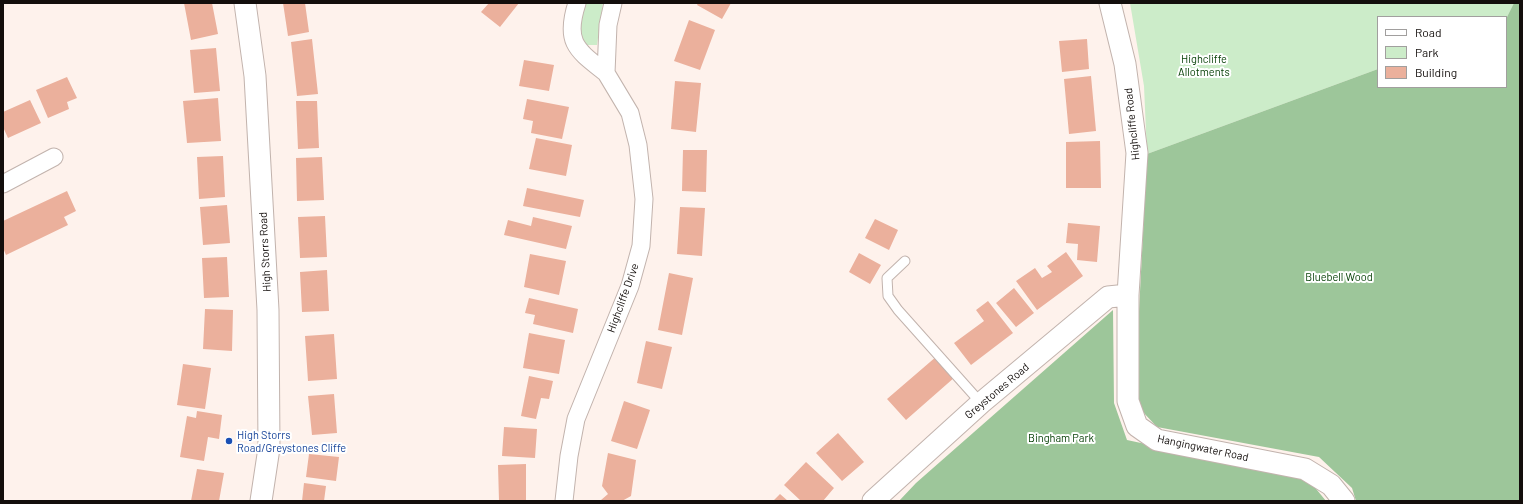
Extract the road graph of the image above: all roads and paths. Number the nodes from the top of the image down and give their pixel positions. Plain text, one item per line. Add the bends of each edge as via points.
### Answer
1 (245, 3) edge
2 (577, 3) edge
3 (613, 3) edge
4 (1110, 3) edge
5 (606, 73) junction
6 (54, 157) dead end
7 (3, 184) edge
8 (905, 261) dead end
9 (1128, 295) junction
10 (981, 403) junction
11 (260, 501) edge
12 (564, 501) edge
13 (873, 501) edge
14 (1344, 501) edge

1 - 11 street, High Storrs Road via 255,76 268,310 269,448
2 - 5 street, Highcliffe Drive via 572,18 574,42 582,56
3 - 5 street via 608,25
4 - 9 street, Highcliffe Road via 1125,64 1137,153
5 - 12 street, Highcliffe Drive via 630,113 638,145 644,199 641,246 630,286 576,419
6 - 7 street
8 - 10 lane via 887,278 888,296
9 - 10 street, Greystones Road via 1108,297
9 - 14 street, Hangingwater Road via 1128,401 1137,426 1157,440 1305,469 1331,485
10 - 13 street, Greystones Road

